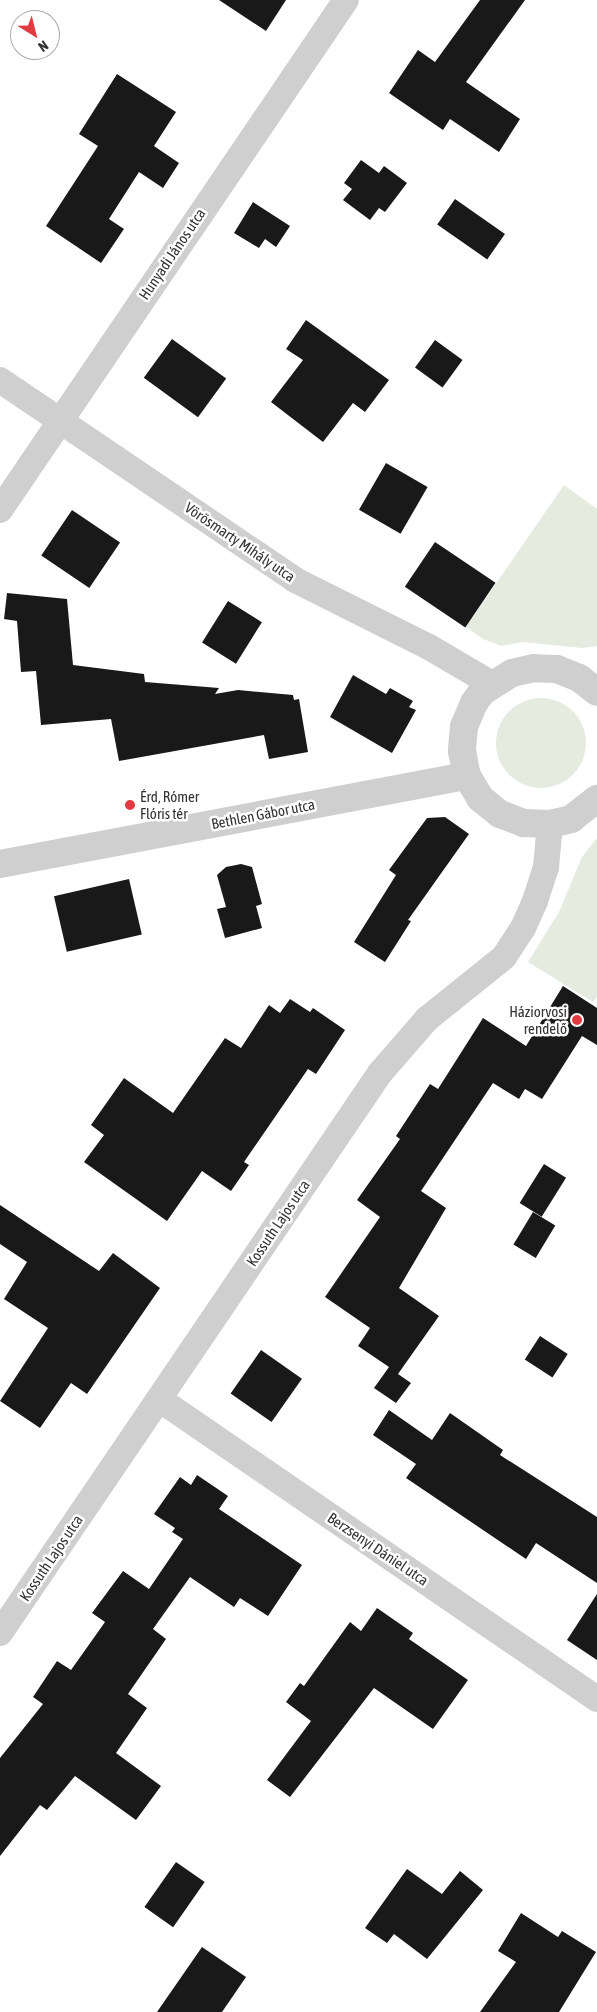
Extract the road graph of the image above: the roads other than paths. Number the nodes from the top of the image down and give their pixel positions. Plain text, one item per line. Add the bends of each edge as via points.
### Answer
1 (346, 0) edge
2 (0, 380) edge
3 (58, 420) junction
4 (0, 510) edge
5 (492, 684) junction
6 (597, 692) edge
7 (467, 776) junction
8 (597, 799) edge
9 (550, 824) junction
10 (0, 864) edge
11 (160, 1399) junction
12 (0, 1633) edge
13 (597, 1699) edge

1 - 3 street, Hunyadi János utca
2 - 3 street, Vörösmarty Mihály utca
3 - 4 street, Hunyadi János utca
3 - 5 street, Vörösmarty Mihály utca via 295,580
5 - 6 street via 512,673 557,669 579,678
5 - 7 street via 474,703 464,726 462,751
7 - 9 street via 480,798 500,814 524,823
7 - 10 street, Bethlen Gábor utca
8 - 9 street via 571,819
9 - 11 street, Kossuth Lajos utca via 546,867 535,901 523,928 504,957 427,1019 380,1073
11 - 12 street, Kossuth Lajos utca
11 - 13 street, Berzsenyi Dániel utca

